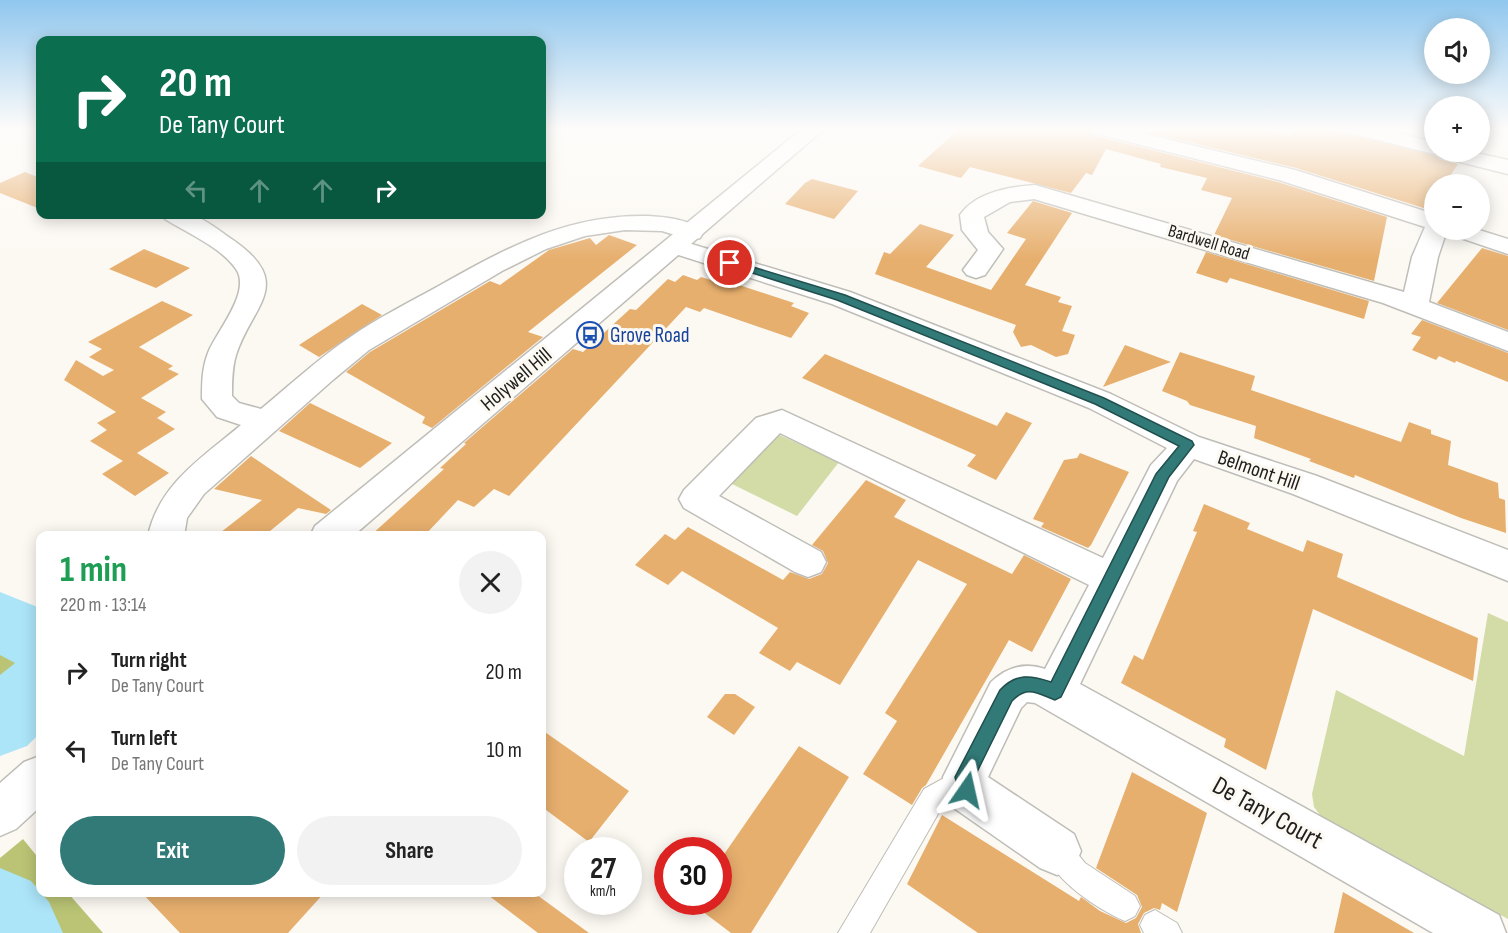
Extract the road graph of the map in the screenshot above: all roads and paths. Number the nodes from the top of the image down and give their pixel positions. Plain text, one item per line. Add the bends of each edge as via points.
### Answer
1 (762, 173) edge
2 (1277, 173) edge
3 (180, 219) edge
4 (1424, 219) edge
5 (683, 239) junction
6 (1431, 240) edge
7 (1487, 240) edge
8 (1508, 247) edge
9 (976, 270) dead end
10 (1415, 305) junction
11 (1508, 342) edge
12 (266, 422) junction
13 (1188, 445) junction
14 (167, 531) edge
15 (334, 531) edge
16 (808, 562) dead end
17 (1508, 566) edge
18 (1112, 579) junction
19 (1055, 692) junction
20 (36, 782) edge
21 (967, 790) junction
22 (0, 813) edge
23 (1057, 851) joint
24 (1125, 906) dead end
25 (853, 933) edge
26 (1481, 933) edge

1 - 5 street, Holywell Hill
2 - 4 street
3 - 12 street via 240,259 251,273 254,287 223,350 217,399 228,410
5 - 12 street via 665,224 625,223 581,229 537,244 359,344
5 - 13 street, Belmont Hill via 1100,401
5 - 15 street, Holywell Hill
6 - 10 street
7 - 8 street
9 - 10 street, Bardwell Road via 990,249 971,225 972,215 1001,197 1035,192
10 - 11 street, Bardwell Road
12 - 14 street via 192,485 170,515
13 - 17 street, Belmont Hill via 1305,486
13 - 18 street via 1163,474
16 - 18 street via 696,499 767,426 776,410
18 - 19 street
19 - 21 street, De Tany Court via 1032,683 1015,686 964,777
19 - 26 street, De Tany Court
20 - 22 street
21 - 23 street
21 - 25 lane via 944,791 933,798
23 - 24 lane via 1075,873

